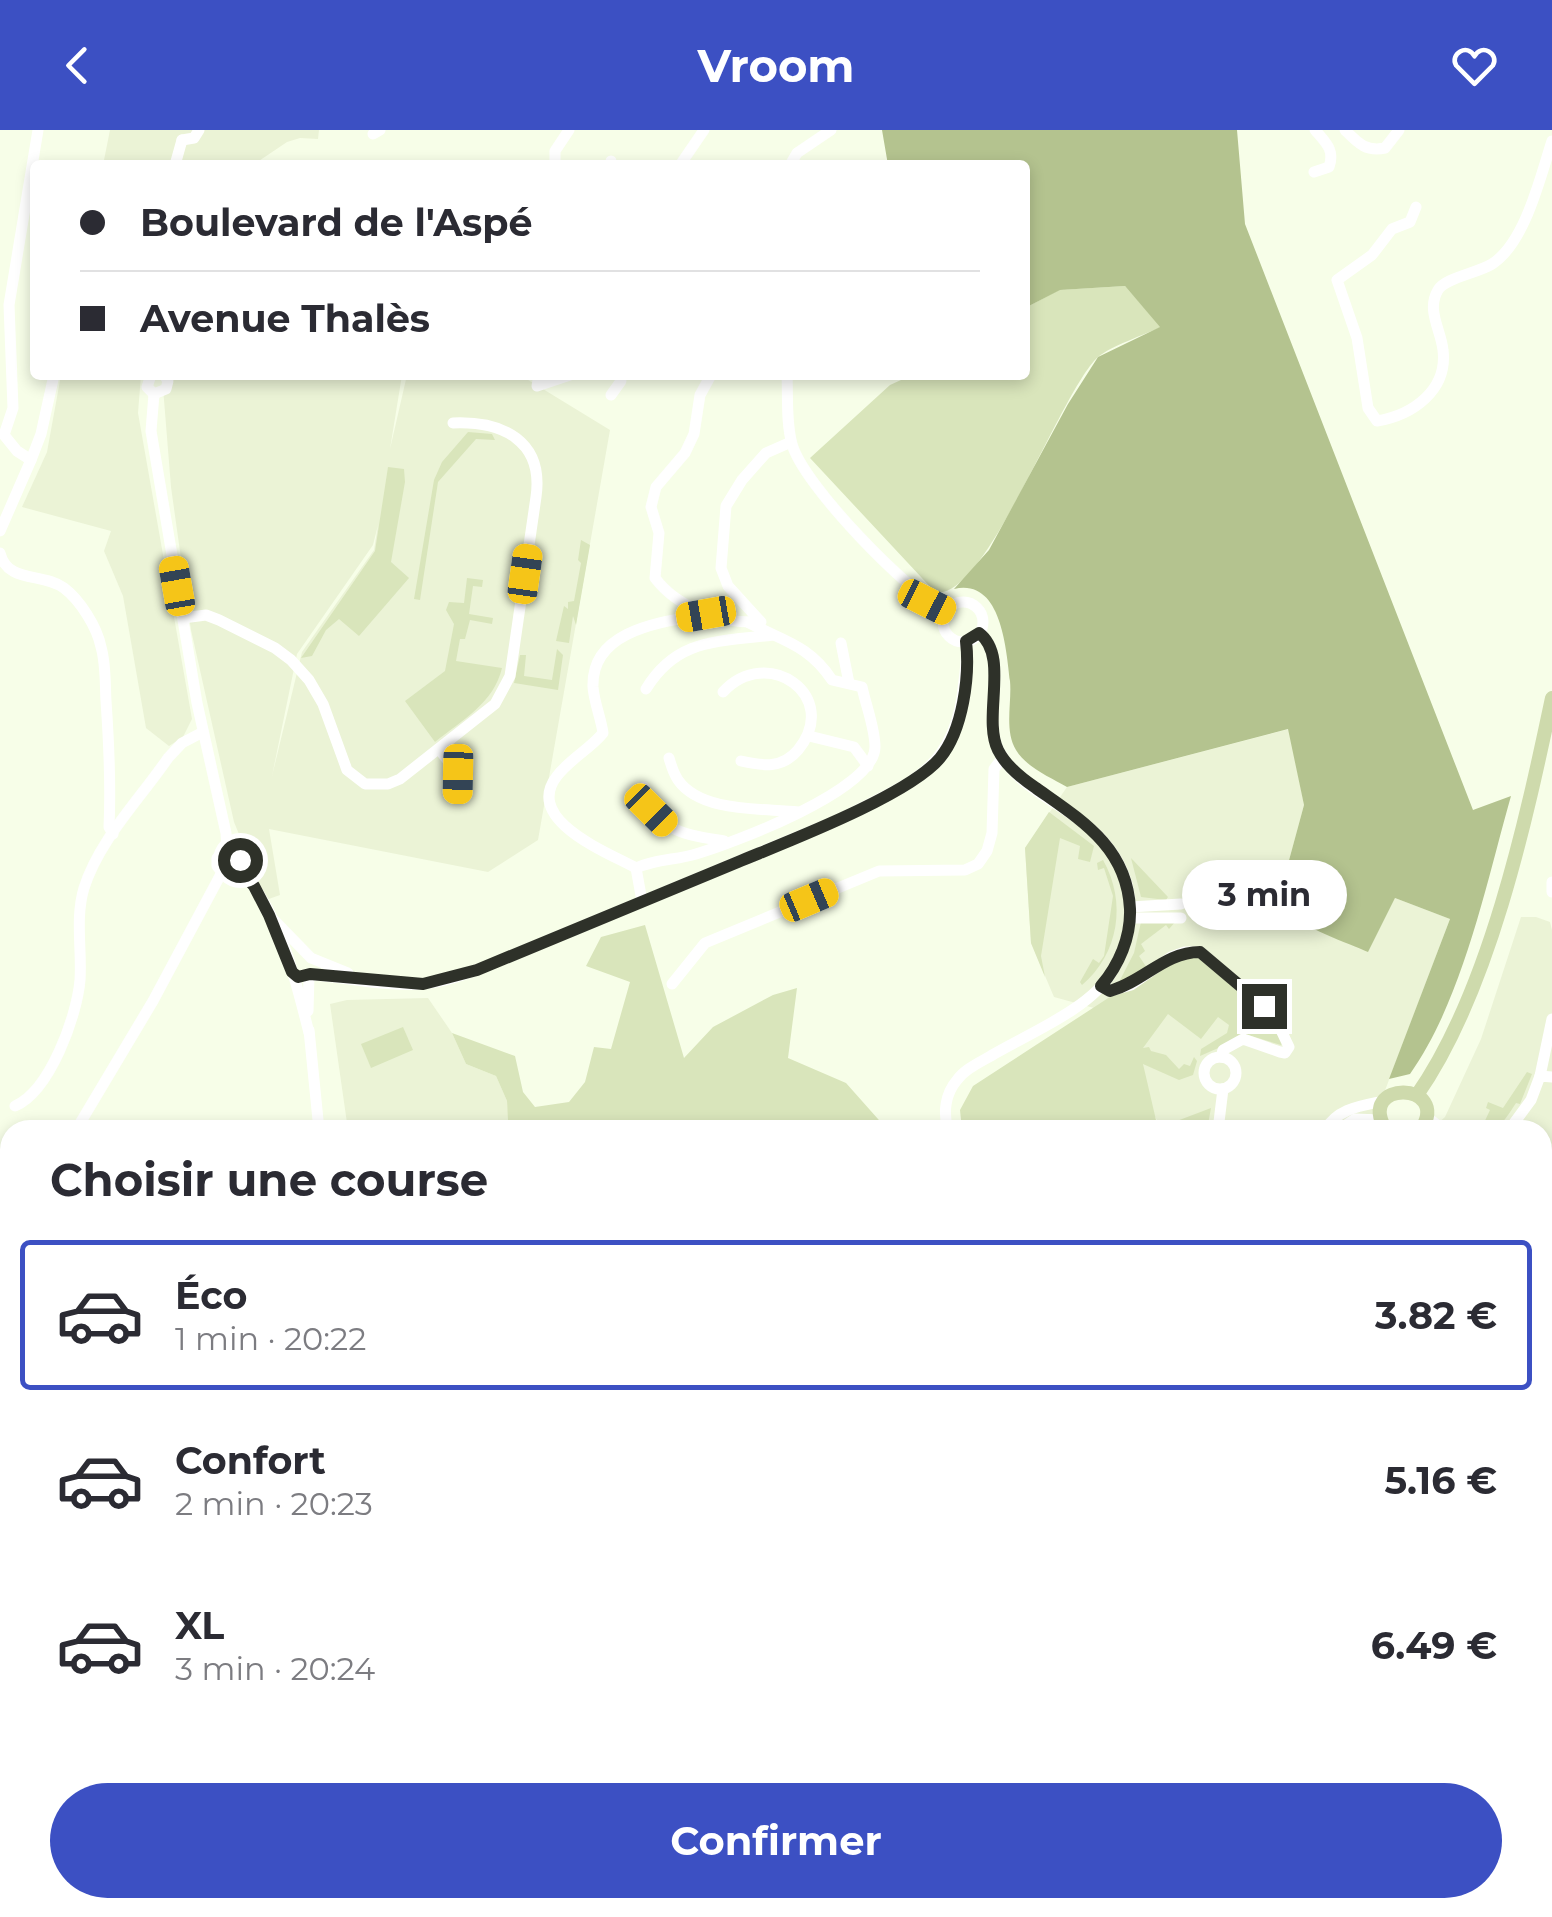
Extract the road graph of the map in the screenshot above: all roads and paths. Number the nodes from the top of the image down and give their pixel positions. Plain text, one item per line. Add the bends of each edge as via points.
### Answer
1 (38, 130) edge
2 (172, 130) edge
3 (199, 130) edge
4 (569, 130) edge
5 (704, 130) edge
6 (831, 130) edge
7 (1315, 130) edge
8 (1345, 130) edge
9 (1399, 130) edge
10 (182, 140) junction
11 (1552, 141) edge
12 (33, 160) edge
13 (176, 160) edge
14 (555, 160) edge
15 (683, 160) edge
16 (793, 160) edge
17 (1314, 172) dead end
18 (30, 178) edge
19 (1416, 208) dead end
20 (53, 380) edge
21 (149, 380) edge
22 (167, 380) edge
23 (623, 380) edge
24 (709, 380) edge
25 (788, 380) edge
26 (154, 394) junction
27 (611, 395) dead end
28 (454, 423) dead end
29 (2, 434) edge
30 (791, 442) junction
31 (31, 460) junction
32 (0, 532) edge
33 (0, 553) edge
34 (946, 612) junction
35 (706, 614) junction
36 (182, 618) junction
37 (755, 622) junction
38 (979, 633) junction
39 (773, 635) junction
40 (966, 641) junction
41 (841, 643) dead end
42 (849, 683) junction
43 (646, 690) dead end
44 (723, 692) dead end
45 (1552, 698) edge
46 (203, 732) junction
47 (809, 736) junction
48 (440, 749) junction
49 (1003, 757) junction
50 (668, 758) dead end
51 (741, 761) dead end
52 (868, 766) junction
53 (644, 787) dead end
54 (458, 797) dead end
55 (802, 812) junction
56 (113, 834) junction
57 (728, 842) junction
58 (226, 850) junction
59 (238, 868) junction
60 (636, 868) junction
61 (222, 872) junction
62 (1552, 882) edge
63 (1552, 892) edge
64 (642, 901) junction
65 (1181, 911) dead end
66 (1130, 912) junction
67 (269, 915) junction
68 (310, 957) junction
69 (292, 970) junction
70 (310, 975) junction
71 (361, 978) junction
72 (672, 984) dead end
73 (1101, 986) junction
74 (1552, 1019) edge
75 (309, 1033) junction
76 (1221, 1057) junction
77 (1546, 1076) edge
78 (1224, 1088) junction
79 (1417, 1095) junction
80 (1384, 1101) junction
81 (15, 1106) dead end
82 (82, 1120) edge
83 (318, 1120) edge
84 (946, 1120) edge
85 (1219, 1120) edge
86 (1333, 1120) edge
87 (1383, 1120) edge
88 (1424, 1120) edge
89 (1516, 1120) edge

1 - 12 street
2 - 10 street
3 - 10 street
4 - 14 street
5 - 15 street
6 - 16 street
7 - 17 street via 1333,156 1329,167
8 - 9 street via 1372,151
10 - 13 street
11 - 19 street via 1509,249 1479,272 1439,286 1439,382 1409,411 1377,421 1368,408 1357,338 1337,280 1372,256 1392,229 1410,222
18 - 29 street via 9,304 13,408
20 - 31 street
21 - 26 street
22 - 26 street via 166,390
23 - 27 street
24 - 35 street via 690,444 656,488 651,508 659,533 655,578
25 - 30 street
26 - 36 street via 151,430
28 - 48 street via 499,427 532,454 538,472 510,676 495,704
29 - 31 street
30 - 34 street via 802,470 840,514 927,602
30 - 37 street via 766,453 726,506 722,568
31 - 32 street
33 - 56 street via 11,572 64,588 96,633 104,665
34 - 38 street via 962,602 974,605 982,614
34 - 40 street via 949,635
35 - 37 street
35 - 60 street via 639,629 601,653 593,690 603,733 549,790 550,808 562,824
36 - 46 street
36 - 48 street via 220,620 290,660 323,704 347,770 365,784 400,779
37 - 39 street
38 - 40 street
38 - 49 street via 992,650 993,734
39 - 42 street via 805,648 832,680
39 - 43 street via 705,644 673,656
40 - 64 street via 958,720 930,768 840,819
41 - 42 street
42 - 52 street via 862,687 876,750
44 - 47 street via 737,677 759,671 780,676 806,694 814,717
45 - 79 main road via 1522,830 1480,966 1446,1048
46 - 56 street via 168,758
46 - 58 street
47 - 51 street via 789,760 766,767
47 - 52 street via 854,747
48 - 54 street via 458,774
49 - 66 street via 1105,840 1125,878
49 - 72 street via 994,769 992,833 978,864 965,870 879,871 705,943
50 - 55 street via 678,780 698,797
52 - 55 street
53 - 57 street via 651,810 666,824
55 - 57 street
56 - 81 street via 84,887 78,997 66,1036 49,1071
57 - 60 street
58 - 59 street via 238,856
58 - 61 street via 217,858
59 - 61 street
59 - 67 street
60 - 64 street
61 - 82 street
62 - 63 street
64 - 71 street via 446,979 406,984
65 - 66 street
66 - 73 street via 1125,948
67 - 68 street
67 - 69 street
68 - 69 street via 297,955
68 - 70 street
68 - 71 street
69 - 70 street
69 - 75 street
70 - 71 street
70 - 75 street
73 - 76 street via 1131,986 1170,958 1206,954 1264,1006 1288,1047 1285,1053 1243,1038
73 - 84 street via 959,1076
74 - 77 street
75 - 83 street
76 - 78 street via 1236,1075
76 - 78 street via 1212,1058 1204,1074 1214,1088
77 - 89 street
78 - 85 street
79 - 80 main road via 1396,1092
79 - 88 main road
80 - 86 street via 1349,1108
80 - 87 main road

